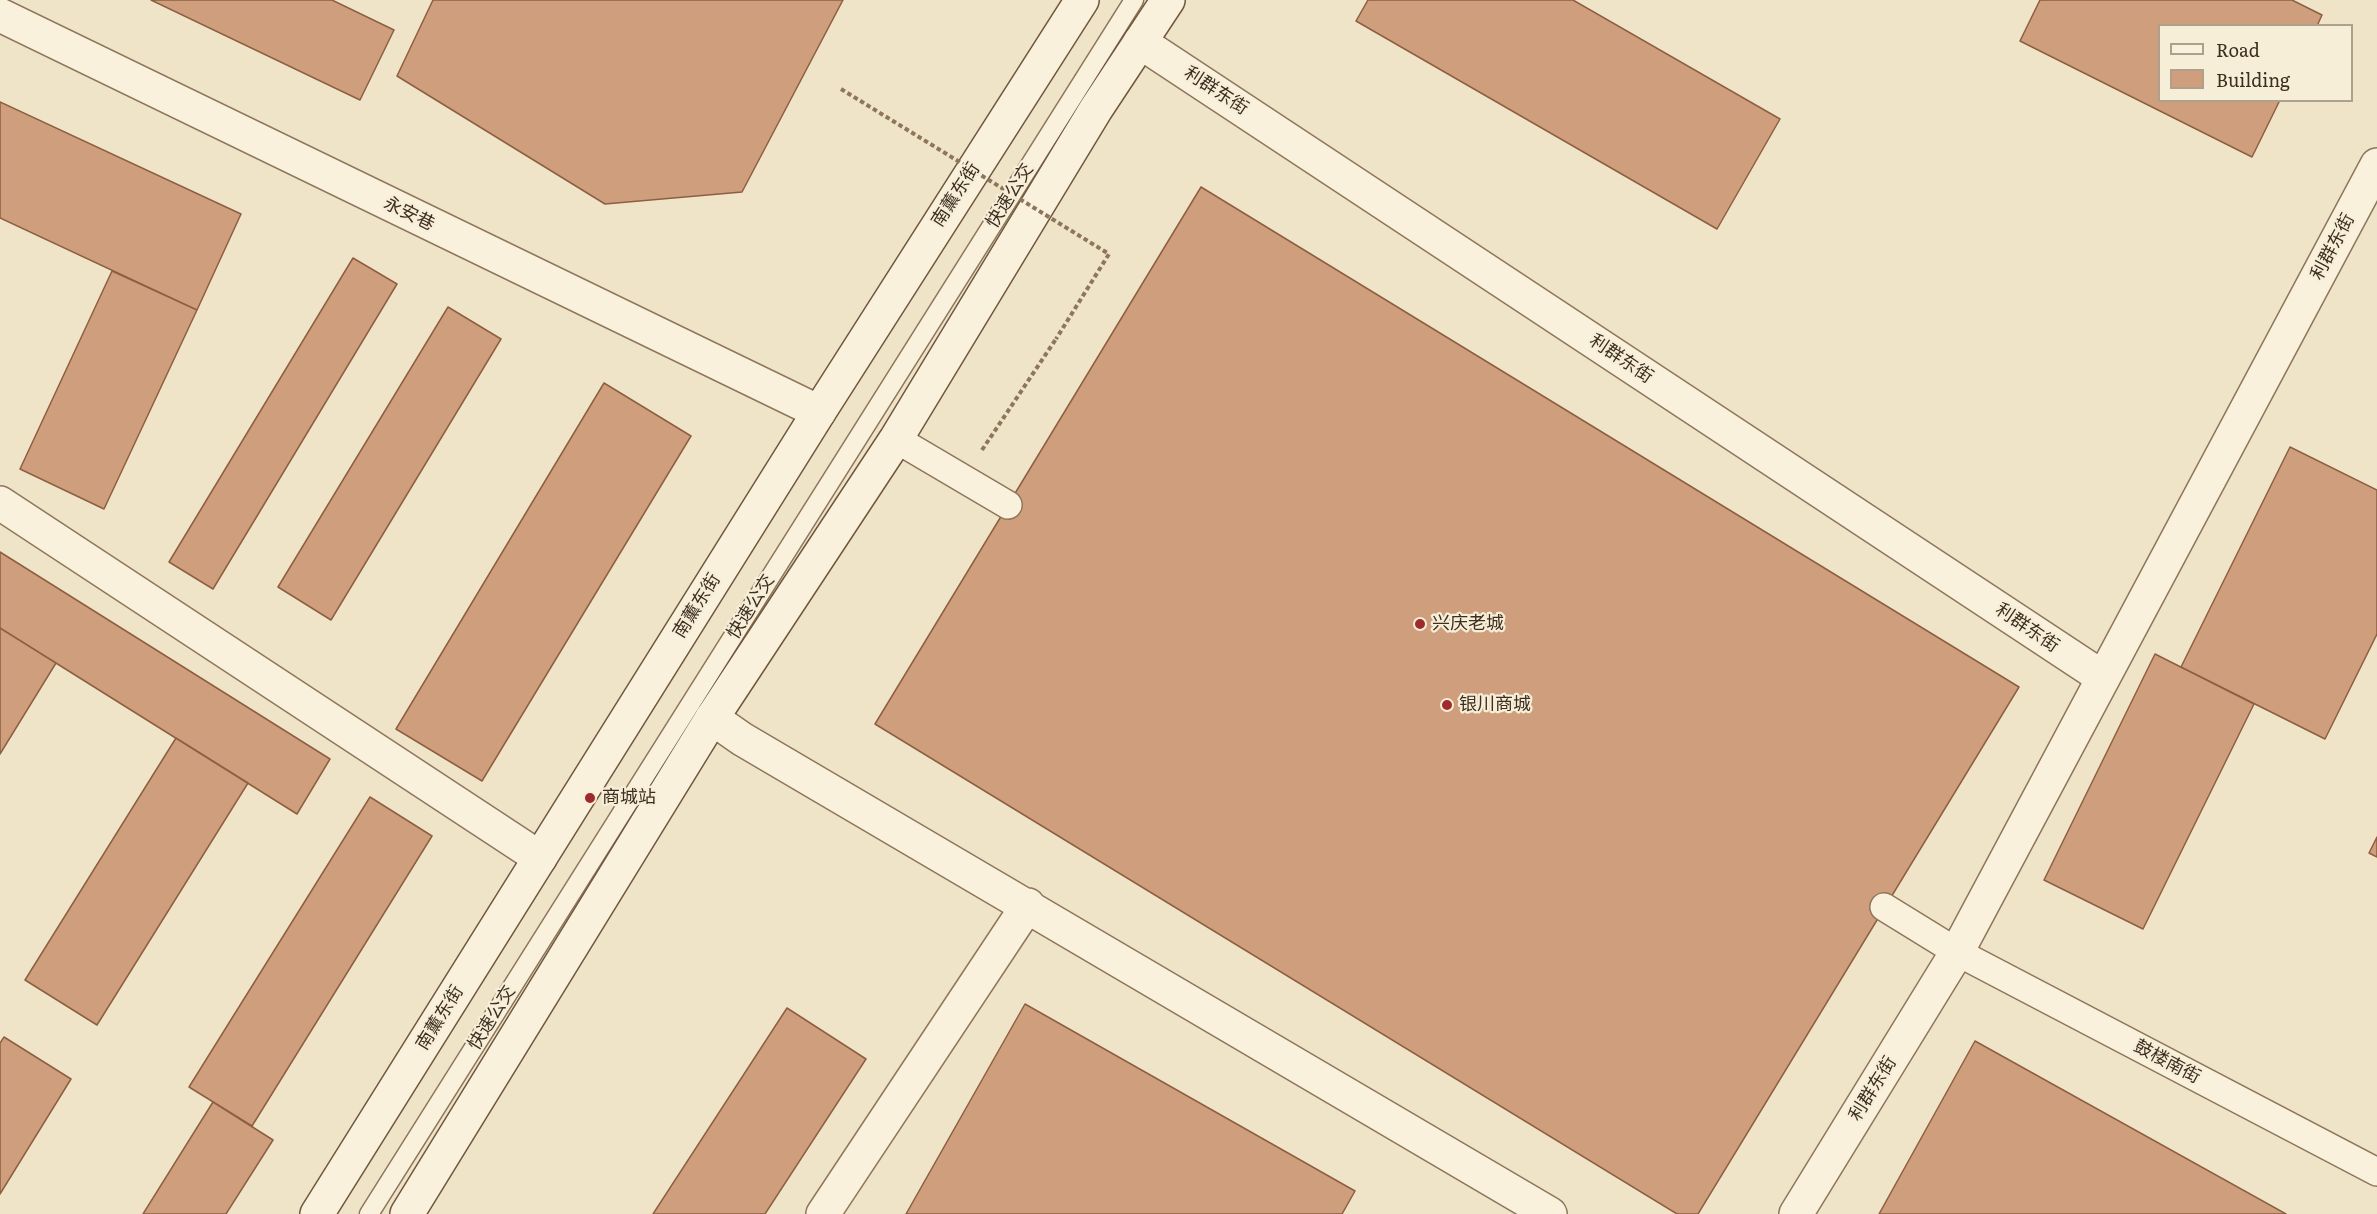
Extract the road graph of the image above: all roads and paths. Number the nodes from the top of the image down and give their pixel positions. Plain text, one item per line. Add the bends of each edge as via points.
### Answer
1 (1082, 0) edge
2 (1134, 0) edge
3 (1168, 0) edge
4 (0, 15) edge
5 (1140, 42) junction
6 (841, 89) dead end
7 (2377, 165) edge
8 (819, 412) junction
9 (896, 440) junction
10 (964, 478) junction
11 (0, 503) edge
12 (1008, 505) dead end
13 (2102, 677) junction
14 (712, 718) junction
15 (540, 858) junction
16 (1028, 905) junction
17 (1884, 907) dead end
18 (1957, 952) junction
19 (2377, 1172) edge
20 (317, 1214) edge
21 (369, 1214) edge
22 (407, 1214) edge
23 (823, 1214) edge
24 (1550, 1214) edge
25 (1796, 1214) edge

1 - 8 street, 南薰东街
2 - 21 lane, 快速公交
3 - 5 street
4 - 8 street, 永安巷
5 - 9 street via 1096,108
5 - 13 street, 利群东街
6 - 10 path, bridge via 1109,254
7 - 13 street, 利群东街
8 - 15 street, 南薰东街
9 - 10 street
9 - 14 street
10 - 12 street
11 - 15 street
13 - 18 street, 利群东街
14 - 16 street
14 - 22 street
15 - 20 street, 南薰东街
16 - 23 street
16 - 24 street
17 - 18 street, 鼓楼南街
18 - 19 street, 鼓楼南街
18 - 25 street, 利群东街

